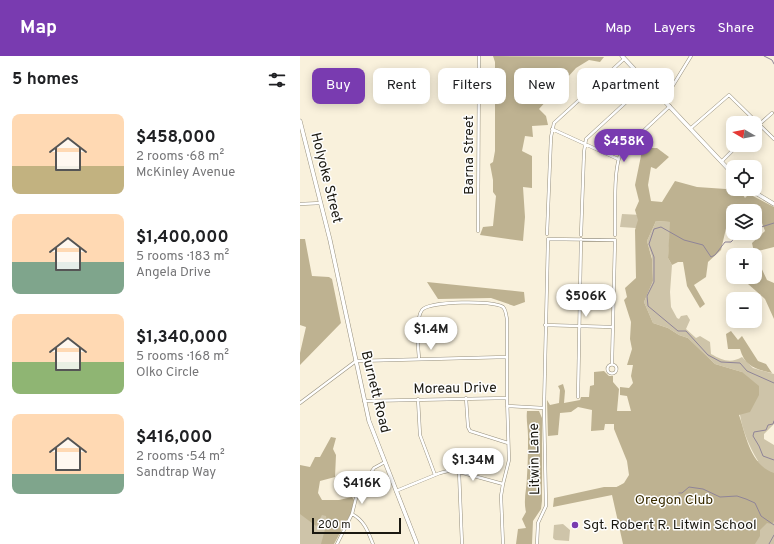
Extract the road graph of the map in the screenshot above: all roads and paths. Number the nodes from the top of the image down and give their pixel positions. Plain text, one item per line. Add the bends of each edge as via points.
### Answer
1 (479, 56) edge
2 (691, 56) edge
3 (623, 57) edge
4 (634, 68) edge
5 (674, 84) edge
6 (624, 104) edge
7 (670, 106) joint
8 (772, 113) dead end
9 (751, 116) edge
10 (300, 121) edge
11 (762, 121) edge
12 (762, 127) edge
13 (691, 128) junction
14 (552, 129) junction
15 (774, 139) edge
16 (584, 145) junction
17 (731, 152) edge
18 (618, 159) junction
19 (722, 162) junction
20 (726, 166) edge
21 (761, 196) edge
22 (321, 203) junction
23 (300, 204) edge
24 (774, 204) edge
25 (478, 231) dead end
26 (547, 234) dead end
27 (615, 235) dead end
28 (581, 237) junction
29 (330, 240) joint
30 (545, 325) junction
31 (578, 326) junction
32 (612, 327) junction
33 (506, 357) junction
34 (418, 358) junction
35 (356, 361) junction
36 (612, 364) dead end
37 (466, 398) junction
38 (507, 398) junction
39 (578, 398) dead end
40 (418, 399) junction
41 (364, 401) junction
42 (300, 403) edge
43 (507, 406) junction
44 (544, 408) junction
45 (508, 443) junction
46 (385, 462) junction
47 (459, 471) junction
48 (434, 475) junction
49 (502, 484) junction
50 (396, 490) junction
51 (352, 514) junction
52 (337, 544) edge
53 (373, 544) edge
54 (417, 544) edge
55 (462, 544) edge
56 (503, 544) edge
57 (537, 544) edge

1 - 25 street, Barna Street
2 - 5 street
3 - 4 main road
3 - 14 street via 555,121
6 - 16 street via 589,135
7 - 13 main road
7 - 18 street via 623,150
8 - 11 street
9 - 13 street via 729,95
10 - 22 main road, Holyoke Street
12 - 15 street
13 - 19 main road
14 - 16 street
14 - 26 street
16 - 18 street
16 - 28 street
17 - 19 street
18 - 27 street
19 - 20 main road
21 - 24 main road
22 - 23 street
22 - 29 main road, Holyoke Street
28 - 30 street via 548,239
28 - 31 street
28 - 32 street via 615,240
29 - 35 main road, Burnett Road
30 - 31 street
30 - 44 street
31 - 32 street
31 - 39 street
32 - 36 street
33 - 34 street
33 - 34 street via 505,310 485,303 436,304 424,307 418,320
33 - 38 street
34 - 35 street
35 - 41 main road, Burnett Road
35 - 42 street
37 - 38 street, Moreau Drive
37 - 40 street, Moreau Drive
37 - 45 street via 470,431
38 - 43 street, Moreau Drive
40 - 41 street, Moreau Drive
40 - 48 street via 420,435
41 - 46 main road, Burnett Road via 372,432
43 - 44 street, Litwin Lane
43 - 45 street, Moreau Drive
44 - 57 street, Litwin Lane via 546,504 538,524
45 - 49 street, Moreau Drive via 509,460
46 - 50 main road, Burnett Road
46 - 51 street via 372,470 367,484 356,498
47 - 48 street via 452,470
47 - 49 street
47 - 55 street
48 - 50 street
49 - 56 street, Moreau Drive
50 - 54 main road, Burnett Road
51 - 52 street
51 - 53 street via 366,526

